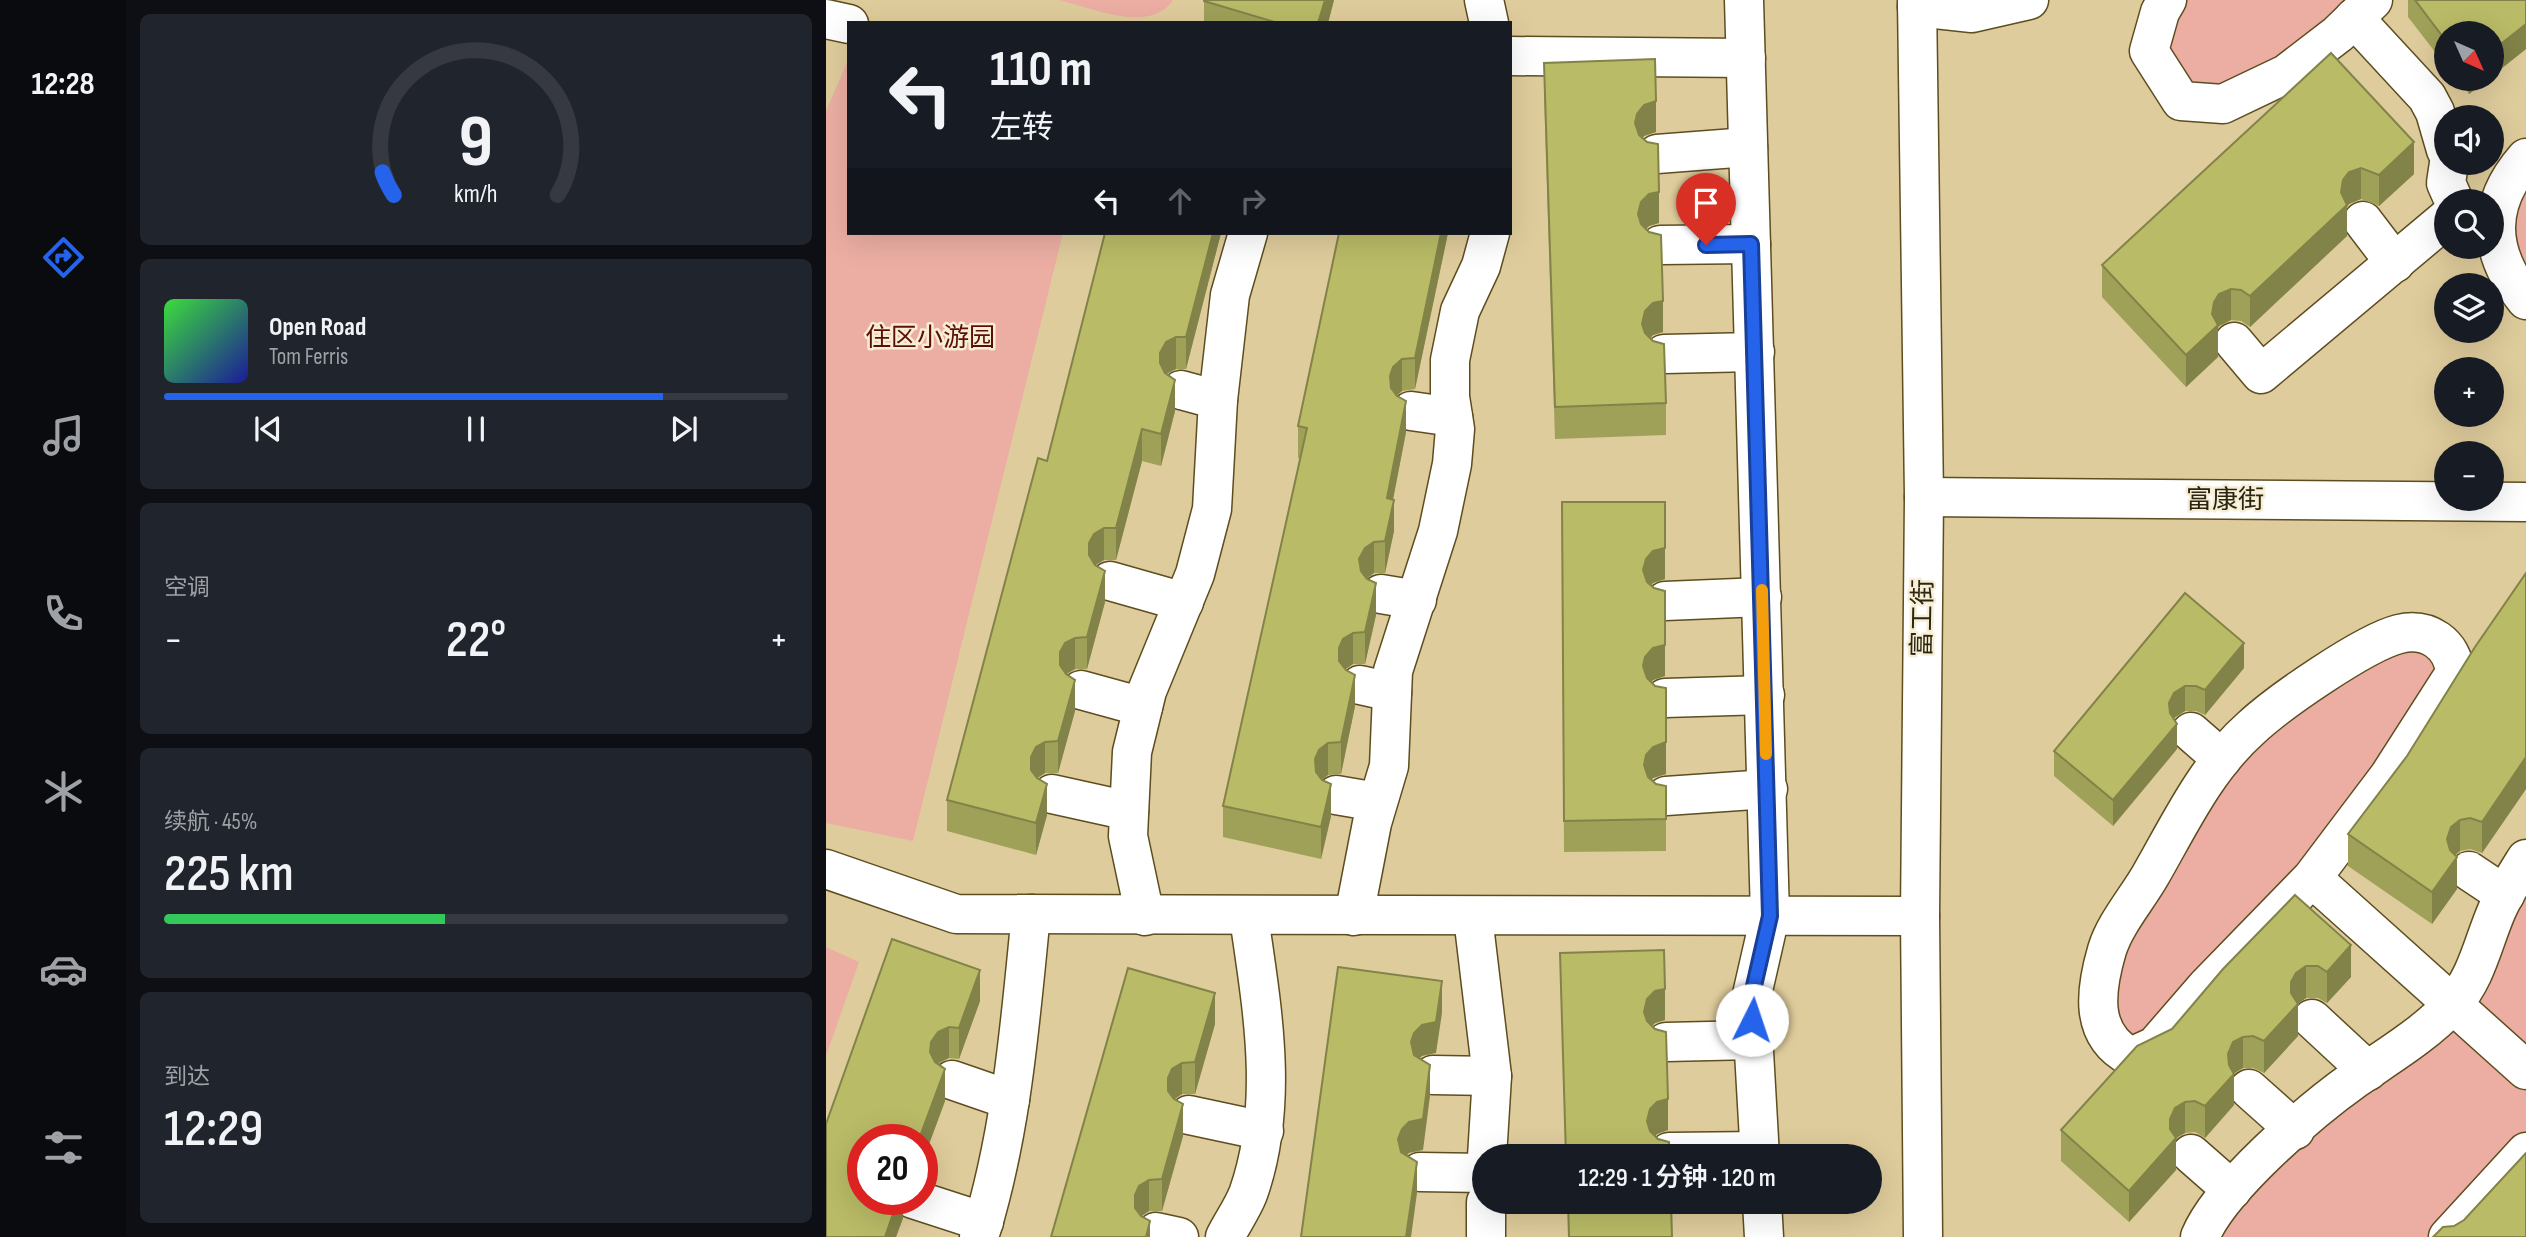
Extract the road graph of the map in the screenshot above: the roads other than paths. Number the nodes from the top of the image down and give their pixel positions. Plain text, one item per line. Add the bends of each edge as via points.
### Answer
1 (1484, 0) edge
2 (1744, 0) edge
3 (2029, 0) edge
4 (2160, 1) edge
5 (1917, 3) edge
6 (2364, 9) edge
7 (826, 19) edge
8 (1489, 21) edge
9 (847, 24) edge
10 (1512, 56) edge
11 (1746, 58) junction
12 (2434, 117) edge
13 (1748, 147) junction
14 (1657, 153) edge
15 (2526, 158) edge
16 (2363, 222) dead end
17 (2434, 229) edge
18 (1247, 235) edge
19 (1489, 235) edge
20 (1751, 244) junction
21 (1660, 245) edge
22 (2494, 259) edge
23 (2395, 263) junction
24 (2518, 290) edge
25 (2234, 342) dead end
26 (1755, 352) junction
27 (1664, 354) edge
28 (1181, 390) dead end
29 (1218, 400) junction
30 (1411, 411) dead end
31 (1453, 417) junction
32 (1924, 497) junction
33 (2526, 502) edge
34 (1110, 581) dead end
35 (1762, 597) junction
36 (1665, 601) edge
37 (1184, 602) junction
38 (1081, 690) dead end
39 (1765, 695) junction
40 (1665, 698) edge
41 (1143, 707) junction
42 (2191, 732) dead end
43 (2222, 759) junction
44 (1768, 789) junction
45 (1052, 794) dead end
46 (1336, 795) dead end
47 (1666, 796) edge
48 (1377, 802) junction
49 (1129, 811) junction
50 (2526, 859) edge
51 (826, 869) edge
52 (2469, 871) dead end
53 (2312, 878) junction
54 (2505, 895) junction
55 (1031, 914) junction
56 (1145, 916) junction
57 (1354, 916) junction
58 (1770, 916) junction
59 (1920, 916) junction
60 (1250, 917) junction
61 (1473, 917) junction
62 (2453, 1004) junction
63 (2312, 1019) dead end
64 (1753, 1040) junction
65 (1666, 1042) edge
66 (2526, 1070) edge
67 (2368, 1071) junction
68 (1433, 1076) dead end
69 (1492, 1076) junction
70 (952, 1080) dead end
71 (2249, 1089) dead end
72 (1010, 1100) junction
73 (1189, 1115) dead end
74 (2295, 1130) junction
75 (1264, 1131) junction
76 (1488, 1144) edge
77 (1759, 1144) edge
78 (2526, 1152) edge
79 (2191, 1154) dead end
80 (1420, 1172) dead end
81 (1472, 1173) edge
82 (2232, 1190) junction
83 (938, 1210) edge
84 (1486, 1214) edge
85 (1763, 1214) edge
86 (981, 1229) edge
87 (1225, 1237) edge
88 (1486, 1237) edge
89 (1764, 1237) edge
90 (1923, 1237) edge
91 (2200, 1237) edge
92 (2448, 1237) edge

1 - 8 street
2 - 11 street
3 - 5 street via 1972,13
4 - 6 street via 2149,51 2181,102 2223,104 2286,74
5 - 32 street, 富工街
6 - 12 street via 2427,97
7 - 9 street
10 - 11 street
11 - 13 street
13 - 14 street
13 - 20 street
15 - 24 street via 2496,209 2496,241
16 - 23 street
17 - 23 street
18 - 29 street via 1218,292
19 - 31 street via 1481,266 1451,295 1460,311 1450,360
20 - 21 street
20 - 26 street
22 - 24 street
23 - 25 street via 2261,374
26 - 27 street
26 - 35 street
28 - 29 street
29 - 37 street via 1212,509
30 - 31 street
31 - 48 street via 1452,464 1444,505 1399,597 1393,671 1376,688 1389,766
32 - 33 street, 富康街
32 - 59 street, 富工街
34 - 37 street
35 - 36 street
35 - 39 street
37 - 41 street
38 - 41 street
39 - 40 street
39 - 44 street
41 - 49 street via 1132,752
42 - 43 street
43 - 53 street via 2284,700 2400,634 2427,634 2454,658 2455,673 2441,699
43 - 53 street via 2190,802 2108,948 2098,998 2100,1027 2113,1048 2131,1057 2155,1046
44 - 47 street
44 - 58 street
45 - 49 street
46 - 48 street
48 - 57 street
49 - 56 street via 1128,836
50 - 54 street
51 - 55 street via 956,914
52 - 54 street
53 - 62 street
54 - 62 street via 2476,968
55 - 56 street
55 - 72 street
56 - 60 street
57 - 60 street
57 - 61 street
58 - 59 street
58 - 61 street
58 - 64 street via 1751,999
59 - 90 street, 富工街
60 - 75 street via 1265,1027
61 - 69 street
62 - 66 street
62 - 67 street via 2402,1049
63 - 67 street
64 - 65 street
64 - 77 street
67 - 74 street
68 - 69 street
69 - 76 street
70 - 72 street
71 - 74 street
72 - 86 street via 994,1189
73 - 75 street
74 - 82 street
75 - 87 street via 1247,1196
78 - 92 street
79 - 82 street
80 - 81 street
82 - 91 street via 2208,1218
83 - 86 street
84 - 88 street
85 - 89 street

